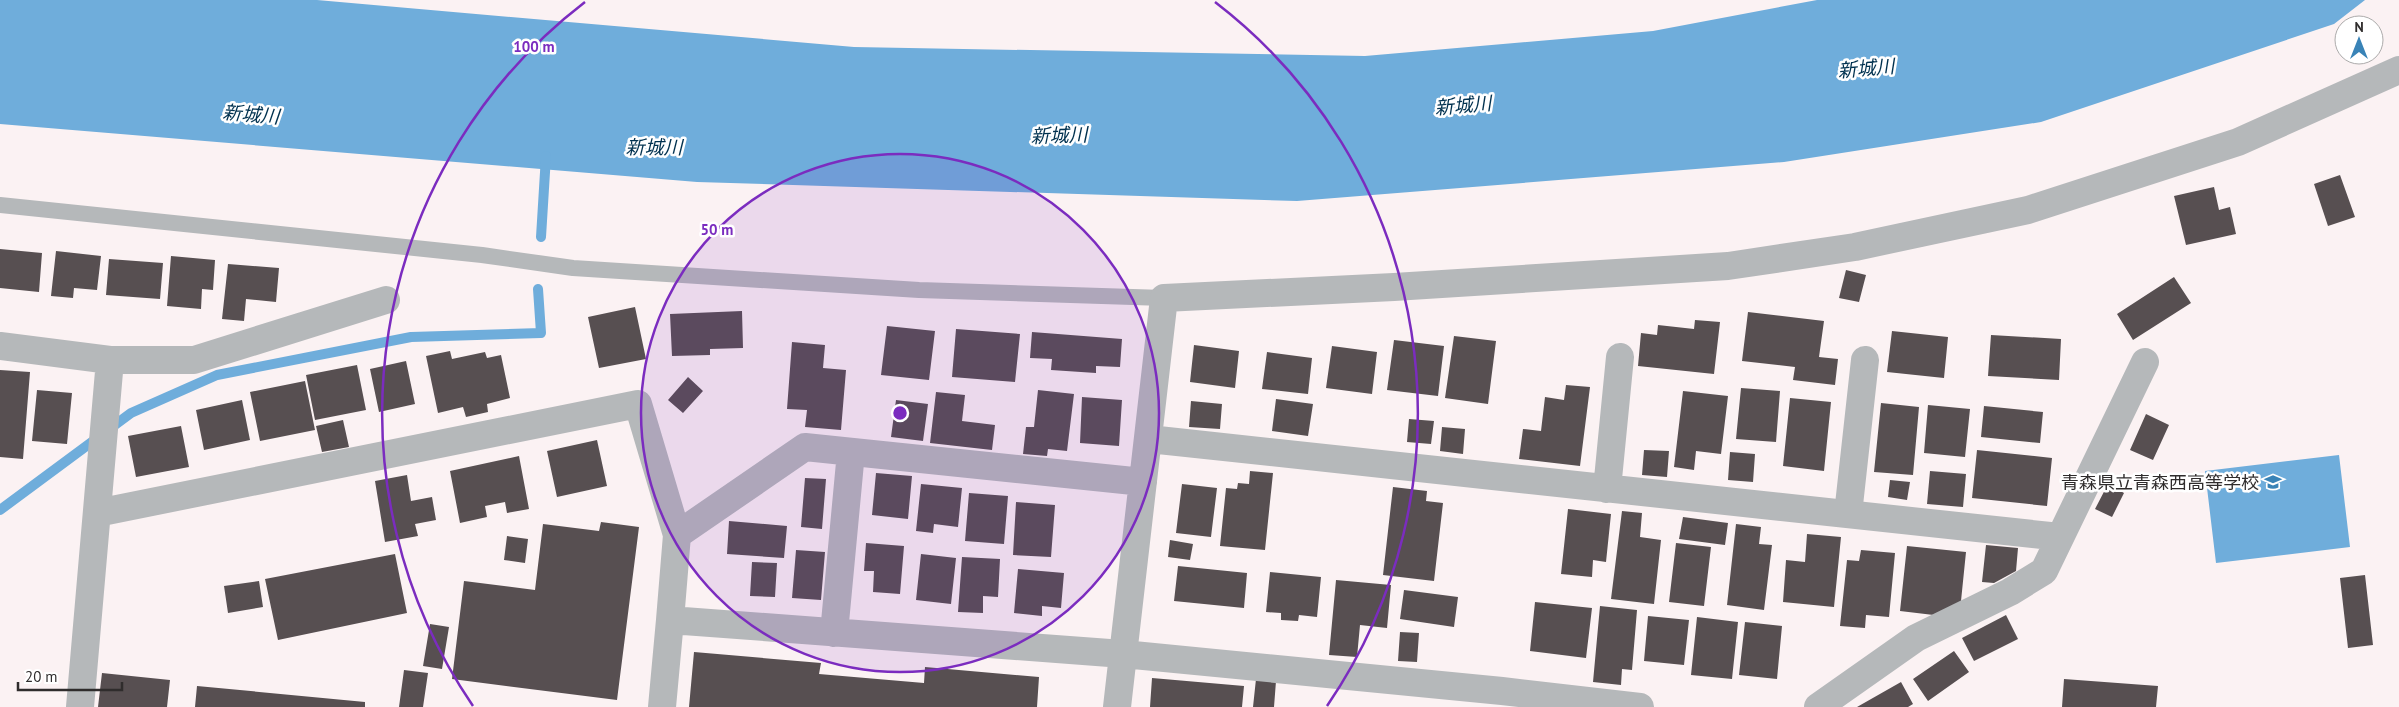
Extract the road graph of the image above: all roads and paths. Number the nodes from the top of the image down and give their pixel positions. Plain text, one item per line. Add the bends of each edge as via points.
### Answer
1 (2399, 70) edge
2 (0, 205) edge
3 (1164, 298) junction
4 (386, 300) dead end
5 (0, 346) edge
6 (1620, 357) dead end
7 (110, 360) junction
8 (1865, 360) dead end
9 (2144, 362) dead end
10 (1148, 439) junction
11 (851, 452) junction
12 (1143, 482) junction
13 (1608, 489) junction
14 (97, 513) junction
15 (1848, 514) junction
16 (677, 535) junction
17 (2060, 538) junction
18 (670, 620) junction
19 (834, 634) junction
20 (1123, 654) junction
21 (1501, 699) edge
22 (80, 707) edge
23 (662, 707) edge
24 (1117, 707) edge
25 (1640, 707) edge
26 (1818, 707) edge

1 - 3 street via 2238,142 2028,210 1855,247 1728,266
2 - 3 lane via 473,254 573,268 919,290
3 - 10 street
4 - 7 street via 194,360
5 - 7 street
6 - 13 street
7 - 14 street
8 - 15 street
9 - 17 street
10 - 12 street
10 - 13 street
11 - 12 street
11 - 16 street via 805,447
11 - 19 street
12 - 20 street
13 - 15 street
14 - 16 street via 638,404
14 - 22 street
15 - 17 street
16 - 18 street
17 - 26 street via 2044,571 2010,592 1916,638
18 - 19 street
18 - 23 street
19 - 20 street
20 - 21 street
20 - 24 street
21 - 25 street

